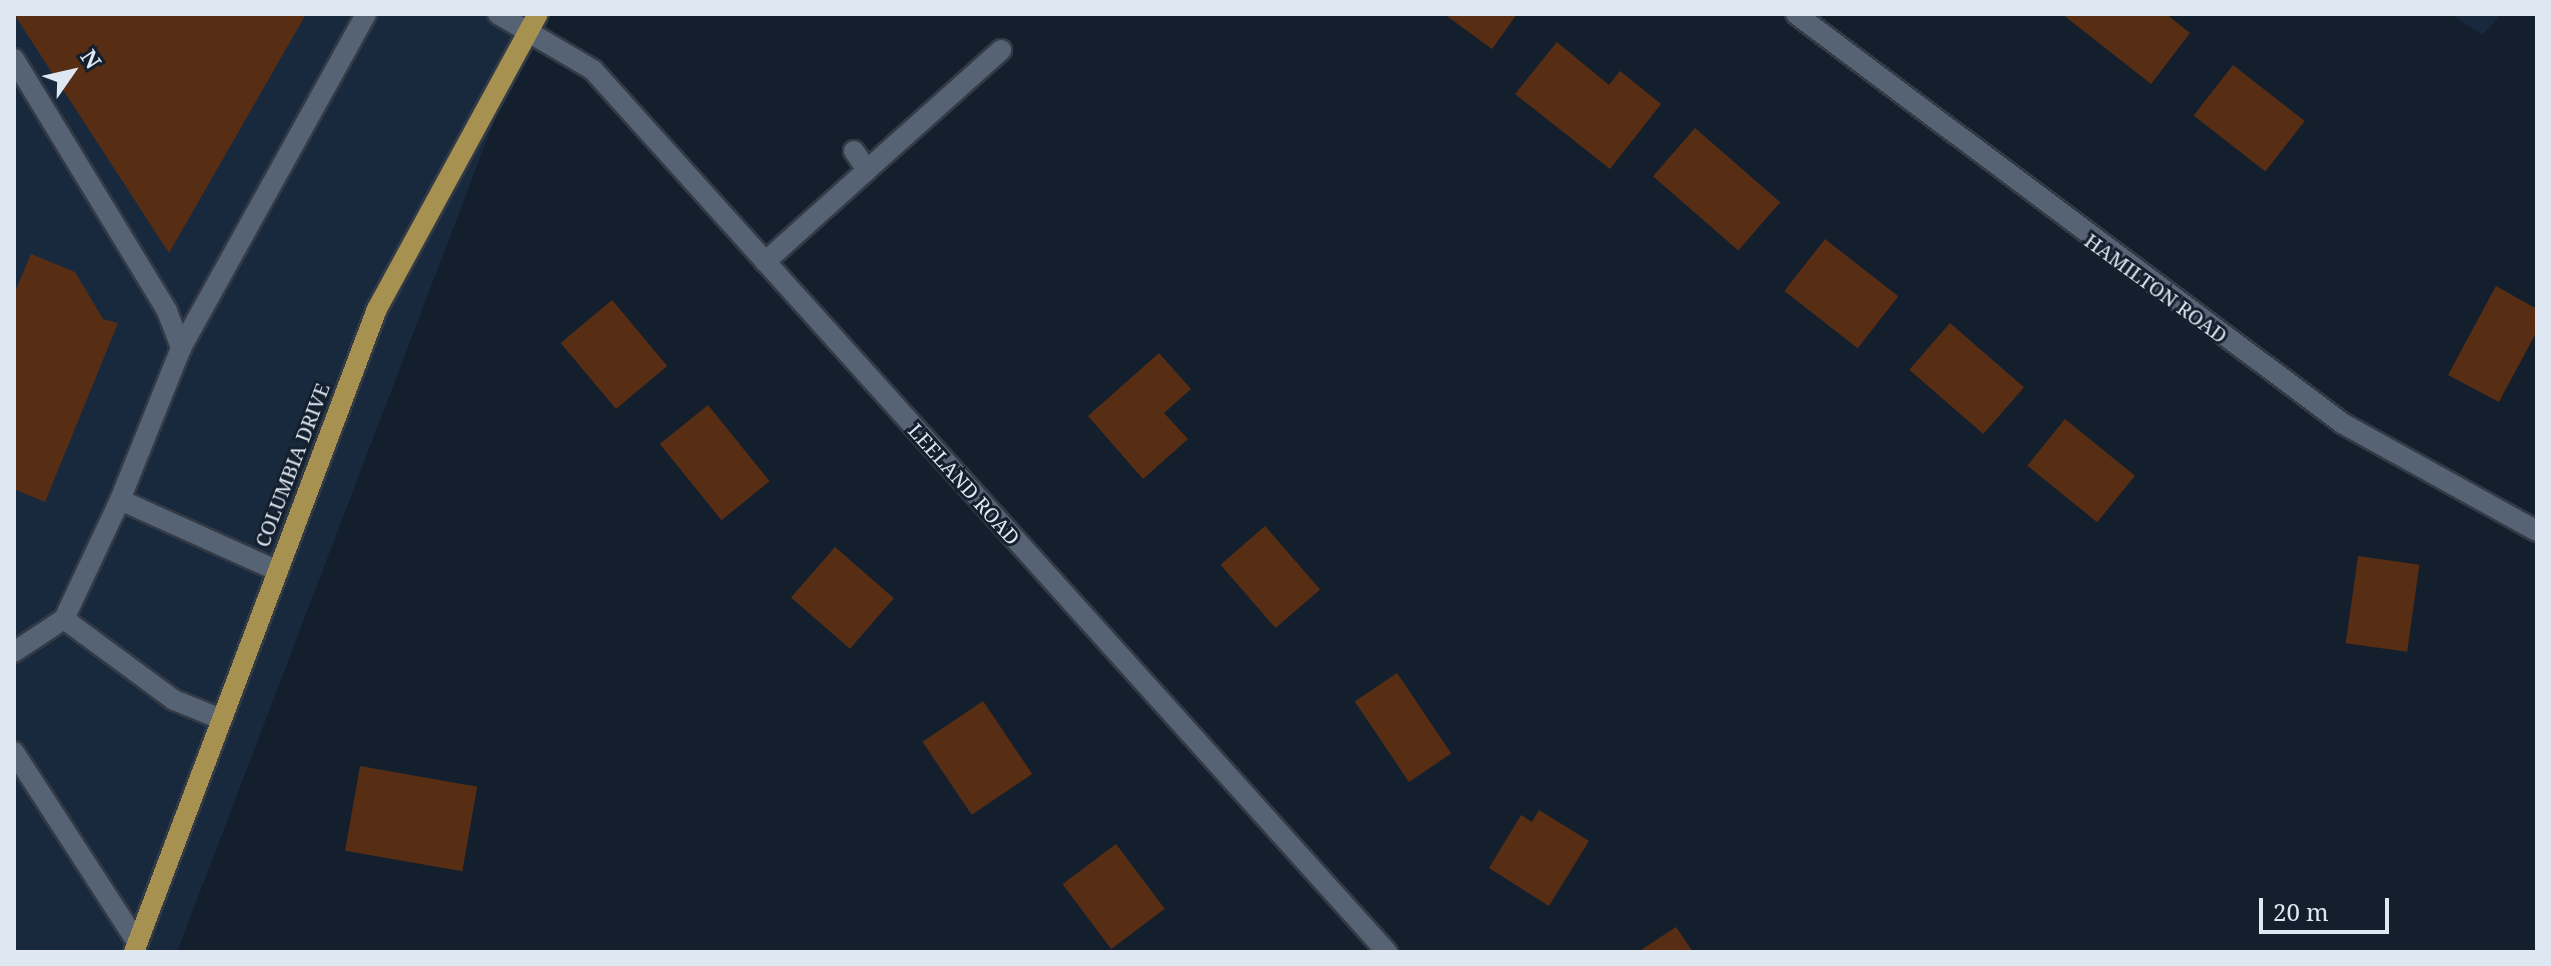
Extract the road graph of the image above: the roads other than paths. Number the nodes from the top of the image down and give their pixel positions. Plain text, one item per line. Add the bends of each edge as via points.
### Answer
1 (366, 14) edge
2 (498, 14) edge
3 (1796, 14) edge
4 (533, 22) edge
5 (1001, 50) dead end
6 (14, 59) edge
7 (854, 151) dead end
8 (867, 170) junction
9 (765, 262) junction
10 (181, 348) junction
11 (120, 500) junction
12 (2537, 531) edge
13 (278, 571) junction
14 (64, 619) junction
15 (14, 652) edge
16 (221, 719) junction
17 (14, 752) edge
18 (136, 947) edge
19 (1387, 952) edge

1 - 10 street
2 - 4 street, LEELAND ROAD
3 - 12 street, HAMILTON ROAD via 2342,423
4 - 9 street, LEELAND ROAD via 593,70
4 - 13 main road, COLUMBIA DRIVE via 377,309
5 - 8 street
6 - 10 street via 167,311
7 - 8 street
8 - 9 street
9 - 19 street, LEELAND ROAD
10 - 11 street
11 - 13 street
11 - 14 street
13 - 16 main road, COLUMBIA DRIVE
14 - 15 street
14 - 16 street via 174,700
16 - 18 main road, COLUMBIA DRIVE
17 - 18 street

